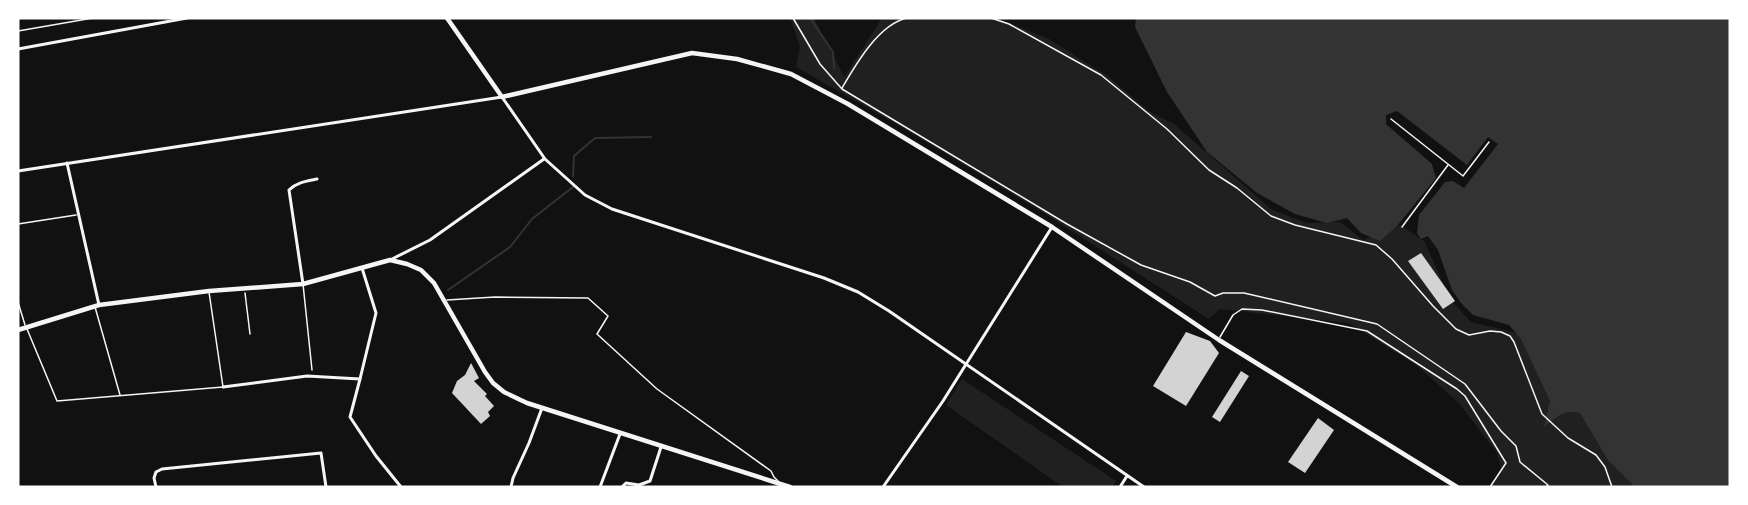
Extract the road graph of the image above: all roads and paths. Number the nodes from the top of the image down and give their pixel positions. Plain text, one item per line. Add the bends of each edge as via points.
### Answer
1 (93, 18) edge
2 (187, 18) edge
3 (447, 18) edge
4 (793, 18) edge
5 (907, 18) edge
6 (991, 18) edge
7 (18, 31) edge
8 (18, 49) edge
9 (842, 89) junction
10 (502, 97) junction
11 (1391, 119) dead end
12 (1489, 142) dead end
13 (545, 159) junction
14 (67, 163) junction
15 (1448, 165) junction
16 (18, 171) edge
17 (317, 179) dead end
18 (79, 215) junction
19 (18, 224) edge
20 (1052, 226) junction
21 (1402, 227) dead end
22 (390, 260) junction
23 (362, 268) junction
24 (303, 284) junction
25 (245, 289) junction
26 (209, 291) junction
27 (445, 300) junction
28 (18, 302) edge
29 (97, 306) junction
30 (26, 327) junction
31 (18, 330) edge
32 (250, 334) dead end
33 (1219, 340) junction
34 (965, 365) junction
35 (312, 370) dead end
36 (360, 379) junction
37 (223, 387) junction
38 (120, 396) junction
39 (542, 408) junction
40 (620, 434) junction
41 (662, 447) junction
42 (1127, 476) junction
43 (784, 485) junction
44 (156, 487) edge
45 (326, 487) edge
46 (401, 487) edge
47 (511, 487) edge
48 (600, 487) edge
49 (622, 487) edge
50 (790, 487) edge
51 (883, 487) edge
52 (1120, 487) edge
53 (1144, 487) edge
54 (1457, 487) edge
55 (1490, 487) edge
56 (1546, 487) edge
57 (1612, 487) edge

1 - 7 path
2 - 8 street
3 - 10 street
4 - 9 path via 820,64
5 - 9 path via 887,26 854,67
6 - 57 path via 1101,75 1167,129 1209,170 1270,216 1376,245 1456,329 1469,335 1490,331 1510,336 1542,414 1559,431 1596,455
9 - 56 path via 1141,265 1190,282 1215,296 1244,293 1377,324 1465,384 1516,446 1520,462 1548,484
10 - 13 street
10 - 14 street
10 - 20 street via 692,53 737,59 791,74 848,104
11 - 15 path
12 - 15 path via 1463,176
13 - 22 street via 430,240
13 - 34 street via 585,195 612,209 858,292
14 - 16 street
14 - 18 street
15 - 21 path
17 - 24 street via 289,190
18 - 19 lane
18 - 29 street
20 - 33 street
20 - 34 street
22 - 23 street
22 - 27 street via 421,270
23 - 24 street
23 - 36 street via 376,313
24 - 25 street
24 - 35 lane
25 - 26 street
25 - 32 path
26 - 29 street
26 - 37 lane
27 - 39 street via 493,383 504,392
27 - 43 lane via 588,298 608,316 597,334 657,389 771,471
28 - 30 lane
29 - 30 street
29 - 38 lane
30 - 31 street
30 - 38 lane via 57,401
33 - 54 street
33 - 55 lane via 1233,315 1242,309 1367,331 1465,396 1506,463
34 - 42 street
34 - 51 street
36 - 37 street via 308,376
36 - 46 street via 350,417
37 - 38 lane
39 - 40 street
39 - 47 street
40 - 41 street
40 - 48 street
41 - 43 street
41 - 49 street via 650,482 626,483
42 - 52 street
42 - 53 street
43 - 50 street
44 - 45 street via 156,472 162,469 321,453

